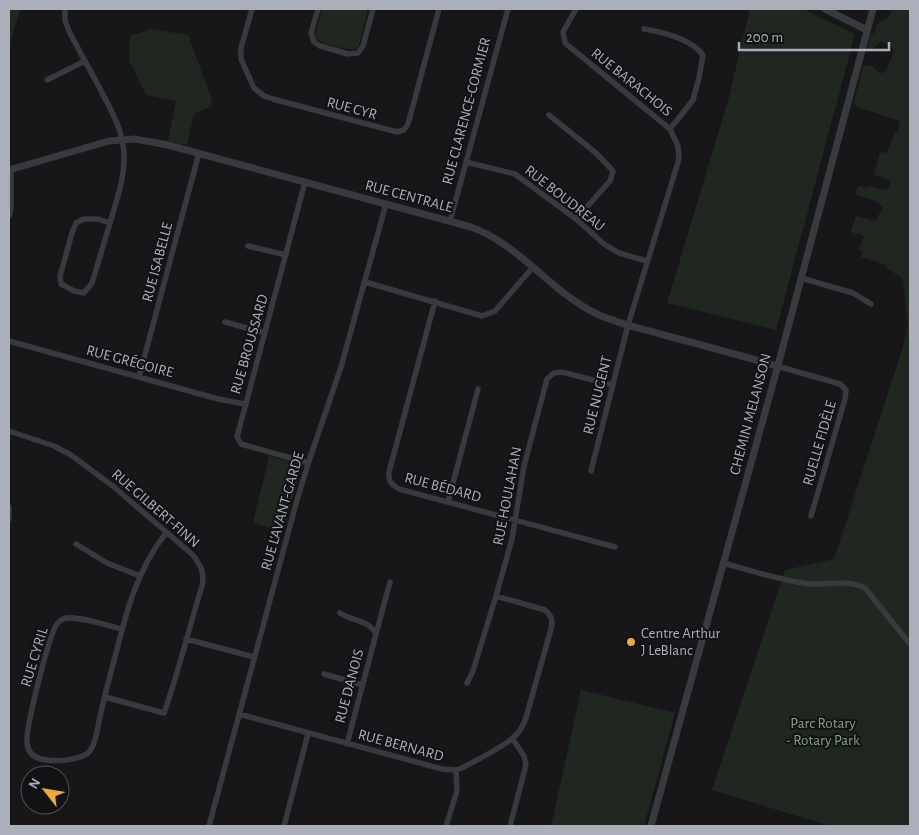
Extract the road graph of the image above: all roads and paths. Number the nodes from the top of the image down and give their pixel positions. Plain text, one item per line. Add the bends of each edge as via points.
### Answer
1 (65, 9) edge
2 (252, 9) edge
3 (318, 9) edge
4 (373, 9) edge
5 (439, 9) edge
6 (508, 9) edge
7 (576, 9) edge
8 (825, 9) edge
9 (873, 9) edge
10 (644, 28) dead end
11 (867, 30) junction
12 (85, 61) junction
13 (48, 80) dead end
14 (549, 114) dead end
15 (670, 129) junction
16 (122, 140) junction
17 (199, 153) junction
18 (466, 162) junction
19 (10, 170) edge
20 (305, 182) junction
21 (386, 204) junction
22 (9, 216) edge
23 (576, 220) junction
24 (450, 221) junction
25 (110, 223) junction
26 (248, 246) dead end
27 (286, 256) junction
28 (647, 261) junction
29 (533, 266) junction
30 (801, 278) junction
31 (365, 282) junction
32 (435, 301) junction
33 (871, 304) dead end
34 (225, 322) dead end
35 (628, 325) junction
36 (265, 333) junction
37 (9, 341) edge
38 (777, 366) junction
39 (140, 377) junction
40 (612, 385) junction
41 (478, 389) dead end
42 (245, 404) junction
43 (9, 431) edge
44 (308, 463) junction
45 (591, 471) dead end
46 (448, 502) junction
47 (9, 507) edge
48 (811, 516) dead end
49 (9, 519) edge
50 (516, 520) junction
51 (166, 532) junction
52 (76, 544) dead end
53 (615, 547) dead end
54 (723, 563) junction
55 (140, 576) junction
56 (390, 582) dead end
57 (496, 596) junction
58 (340, 614) dead end
59 (122, 629) junction
60 (376, 634) junction
61 (186, 639) junction
62 (910, 644) edge
63 (254, 657) junction
64 (324, 674) dead end
65 (467, 683) dead end
66 (363, 685) junction
67 (105, 697) junction
68 (239, 714) junction
69 (308, 734) junction
70 (512, 738) junction
71 (347, 744) junction
72 (456, 770) junction
73 (209, 826) edge
74 (284, 826) edge
75 (446, 826) edge
76 (510, 826) edge
77 (650, 826) edge

1 - 12 street via 66,26
2 - 5 street, RUE CYR via 240,54 250,82 258,92 273,99 396,132 408,124
3 - 4 street via 311,33 314,42 352,54 362,47
6 - 18 street, RUE CLARENCE-CORMIER
7 - 15 street, RUE BARACHOIS via 563,32 565,43
8 - 11 street
9 - 11 street, CHEMIN MELANSON
10 - 15 street via 666,32 703,55 693,100
11 - 30 street, CHEMIN MELANSON
12 - 13 street
12 - 16 street via 116,119
14 - 23 street via 613,171 610,181
15 - 28 street, RUE BARACHOIS via 678,146 679,159
16 - 17 street, RUE CENTRALE via 152,141
16 - 19 street, RUE CENTRALE via 98,143
16 - 25 street via 123,170
17 - 20 street, RUE CENTRALE
17 - 39 street, RUE ISABELLE
18 - 23 street, RUE BOUDREAU via 515,174
18 - 24 street, RUE CLARENCE-CORMIER
19 - 22 street
20 - 21 street, RUE CENTRALE
20 - 27 street, RUE BROUSSARD
21 - 24 street, RUE CENTRALE
21 - 31 street, RUE L'AVANT-GARDE
23 - 28 street, RUE BOUDREAU via 619,253
24 - 29 street, RUE CENTRALE via 484,232
25 - 25 street via 98,219 84,219 76,223 60,276 61,284 84,293 92,283
26 - 27 street
27 - 36 street, RUE BROUSSARD
28 - 35 street, RUE BARACHOIS
29 - 32 street via 495,311 482,316
29 - 35 street, RUE CENTRALE via 581,305
30 - 33 street via 853,293
30 - 38 street, CHEMIN MELANSON
31 - 32 street
31 - 44 street, RUE L'AVANT-GARDE via 341,367
32 - 46 street, RUE BÉDARD via 388,479 399,490
34 - 36 street
35 - 38 street, RUE CENTRALE
35 - 40 street, RUE NUGENT
36 - 42 street, RUE BROUSSARD
37 - 39 street, RUE GRÉGOIRE
38 - 48 street, RUELLE FIDÈLE via 840,384 846,390
38 - 54 street, CHEMIN MELANSON
39 - 42 street, RUE GRÉGOIRE
40 - 45 street, RUE NUGENT
40 - 50 street, RUE HOULAHAN via 562,372 551,374 524,466
41 - 46 street
42 - 44 street, RUE BROUSSARD via 237,435 239,443
43 - 51 street, RUE GILBERT-FINN via 71,455
44 - 63 street, RUE L'AVANT-GARDE
46 - 50 street, RUE BÉDARD
47 - 49 street
50 - 53 street, RUE BÉDARD
50 - 57 street, RUE HOULAHAN
51 - 55 street, RUE CYRIL
51 - 61 street, RUE GILBERT-FINN via 193,556 204,577
52 - 55 street via 107,563
54 - 62 street via 804,584 858,584
54 - 77 street, CHEMIN MELANSON
55 - 59 street, RUE CYRIL
56 - 60 street, RUE DANOIS
57 - 65 street, RUE HOULAHAN
57 - 70 street, RUE BERNARD via 545,610 553,623 527,714
58 - 60 street, RUE DANOIS via 368,624
59 - 67 street, RUE CYRIL
59 - 67 street, RUE CYRIL via 75,618 64,618 57,624 31,710 29,751 36,759 47,761 79,757 89,752 96,740
60 - 66 street, RUE DANOIS
61 - 63 street
61 - 67 street, RUE GILBERT-FINN via 164,712
63 - 68 street, RUE L'AVANT-GARDE
64 - 66 street
66 - 71 street, RUE DANOIS
68 - 69 street, RUE BERNARD
68 - 73 street, RUE L'AVANT-GARDE
69 - 71 street, RUE BERNARD
69 - 74 street
70 - 72 street, RUE BERNARD
70 - 76 street via 526,765
71 - 72 street, RUE BERNARD
72 - 75 street via 457,791

